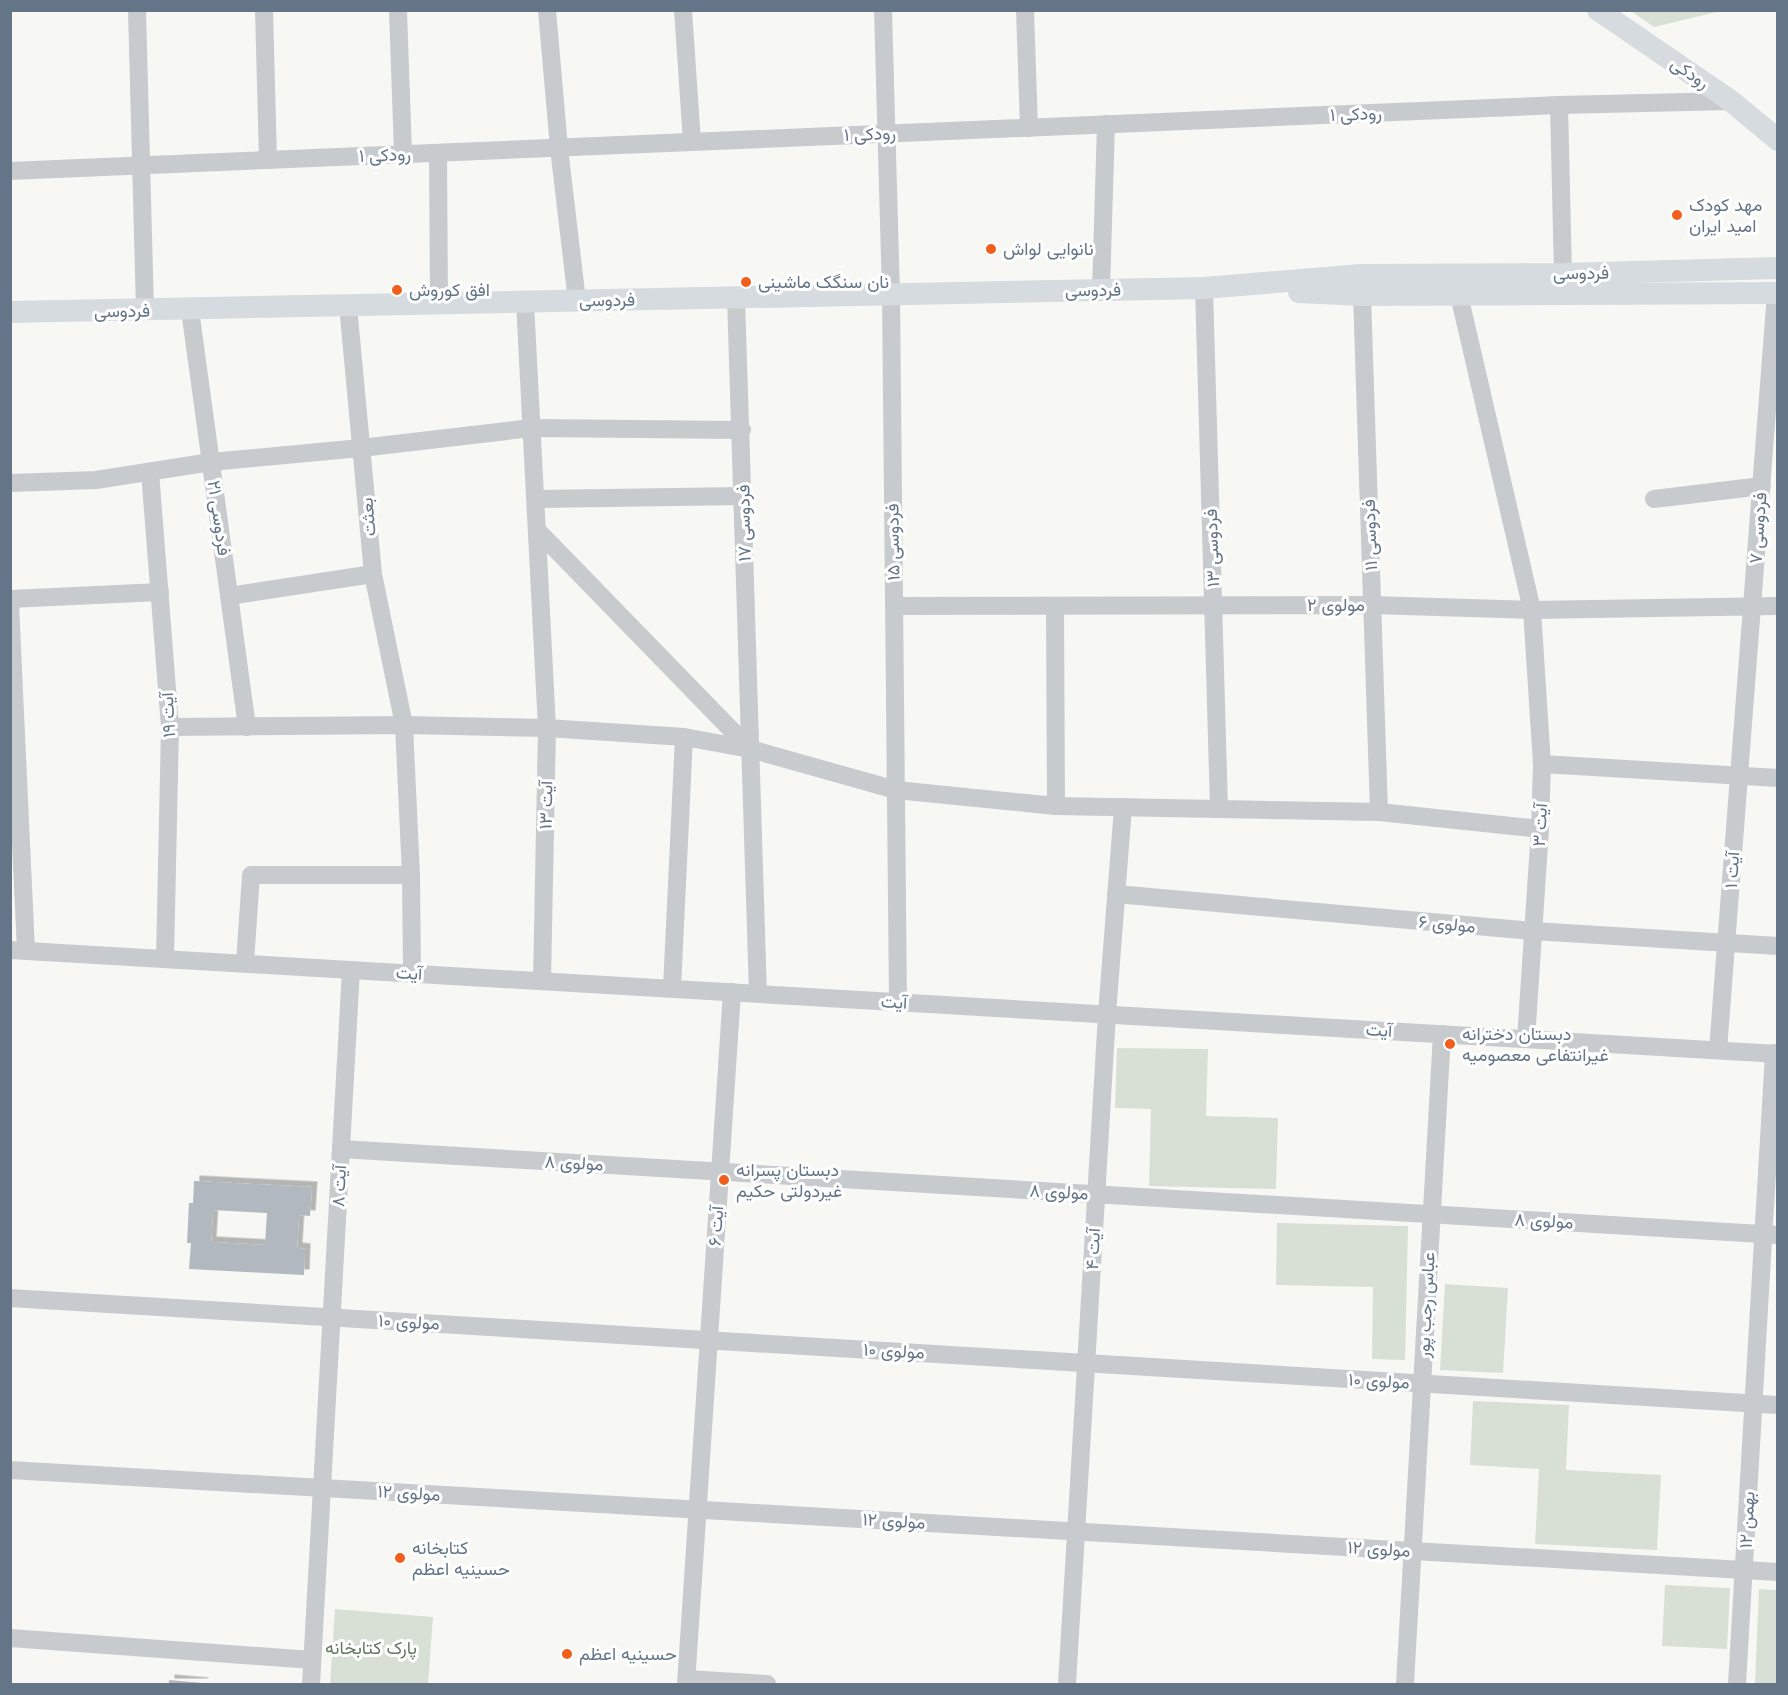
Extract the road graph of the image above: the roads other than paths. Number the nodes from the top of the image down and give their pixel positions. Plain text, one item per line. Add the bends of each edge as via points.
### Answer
1 (137, 10) edge
2 (264, 10) edge
3 (399, 10) edge
4 (547, 10) edge
5 (682, 10) edge
6 (883, 10) edge
7 (1025, 10) edge
8 (1598, 10) edge
9 (1731, 101) junction
10 (1558, 105) junction
11 (1106, 124) junction
12 (1029, 128) junction
13 (886, 134) junction
14 (1778, 140) edge
15 (692, 142) junction
16 (559, 148) junction
17 (438, 153) junction
18 (403, 154) junction
19 (268, 160) junction
20 (141, 166) junction
21 (10, 171) edge
22 (1778, 268) edge
23 (1563, 274) junction
24 (1204, 288) junction
25 (1101, 290) junction
26 (1777, 293) edge
27 (891, 294) junction
28 (1362, 295) junction
29 (1459, 295) junction
30 (736, 298) junction
31 (577, 301) junction
32 (525, 302) junction
33 (439, 304) junction
34 (348, 306) junction
35 (190, 309) junction
36 (145, 310) junction
37 (10, 312) edge
38 (532, 428) junction
39 (742, 430) junction
40 (362, 448) junction
41 (211, 462) junction
42 (150, 472) junction
43 (10, 483) edge
44 (1762, 486) junction
45 (744, 496) junction
46 (536, 499) junction
47 (1654, 499) dead end
48 (537, 530) junction
49 (373, 574) junction
50 (160, 592) junction
51 (229, 596) junction
52 (10, 599) edge
53 (10, 604) edge
54 (1372, 605) junction
55 (894, 606) junction
56 (1054, 606) junction
57 (1214, 606) junction
58 (1752, 606) junction
59 (1778, 606) edge
60 (1532, 610) junction
61 (1746, 691) joint
62 (404, 725) junction
63 (170, 727) junction
64 (247, 727) junction
65 (547, 728) junction
66 (684, 737) junction
67 (750, 749) junction
68 (1542, 764) junction
69 (1739, 776) junction
70 (1778, 778) edge
71 (896, 790) junction
72 (1056, 806) junction
73 (1123, 807) junction
74 (1219, 808) junction
75 (1379, 812) junction
76 (1540, 829) junction
77 (411, 875) junction
78 (1116, 894) junction
79 (1533, 932) junction
80 (1726, 943) junction
81 (1778, 946) edge
82 (18, 950) edge
83 (165, 959) junction
84 (245, 963) junction
85 (351, 970) junction
86 (412, 973) junction
87 (542, 981) junction
88 (672, 988) junction
89 (732, 992) junction
90 (758, 994) junction
91 (898, 1002) junction
92 (1107, 1014) junction
93 (1442, 1034) junction
94 (1527, 1039) junction
95 (1718, 1050) junction
96 (1776, 1053) edge
97 (341, 1149) junction
98 (720, 1172) junction
99 (1097, 1194) junction
100 (1431, 1214) junction
101 (1770, 1235) edge
102 (10, 1298) edge
103 (331, 1317) junction
104 (709, 1340) junction
105 (1087, 1363) junction
106 (1422, 1383) junction
107 (1754, 1403) junction
108 (1778, 1405) edge
109 (10, 1470) edge
110 (322, 1488) junction
111 (698, 1510) junction
112 (1076, 1532) junction
113 (1413, 1551) junction
114 (1744, 1570) junction
115 (1778, 1572) edge
116 (10, 1638) edge
117 (312, 1660) junction
118 (687, 1682) edge
119 (311, 1684) edge
120 (767, 1684) edge
121 (1067, 1684) edge
122 (1405, 1684) edge
123 (1737, 1684) edge

1 - 20 street
2 - 19 street
3 - 18 street
4 - 16 street
5 - 15 street
6 - 13 street, فردوسی ۱۵
7 - 12 street
8 - 9 main road, رودکی
9 - 10 street, رودکی ۱
9 - 14 main road, رودکی
10 - 11 street, رودکی ۱
10 - 23 street
11 - 12 street, رودکی ۱
11 - 25 street
12 - 13 street, رودکی ۱
13 - 15 street, رودکی ۱
13 - 27 street, فردوسی ۱۵
15 - 16 street, رودکی ۱
16 - 17 street, رودکی ۱
16 - 31 street
17 - 18 street, رودکی ۱
17 - 33 street
18 - 19 street, رودکی ۱
19 - 20 street, رودکی ۱
20 - 21 street, رودکی ۱
20 - 36 street
22 - 23 main road, فردوسی
23 - 24 main road, فردوسی via 1361,275
24 - 25 main road, فردوسی
24 - 28 main road, فردوسی
24 - 57 street, فردوسی ۱۳
25 - 27 main road, فردوسی
26 - 29 main road, فردوسی
26 - 44 street, فردوسی ۷
27 - 30 main road, فردوسی
27 - 55 street, فردوسی ۱۵
28 - 29 main road, فردوسی
28 - 54 street, فردوسی ۱۱
29 - 60 street, آیت ۳
30 - 31 main road, فردوسی
30 - 39 street, فردوسی ۱۷
31 - 32 main road, فردوسی
32 - 33 main road, فردوسی
32 - 38 street, آیت ۱۳
33 - 34 main road, فردوسی
34 - 35 main road, فردوسی
34 - 40 street, بعثت
35 - 36 main road, فردوسی
35 - 41 street, فردوسی ۲۱
36 - 37 main road, فردوسی
38 - 39 street
38 - 40 street
38 - 46 street, آیت ۱۳
39 - 45 street, فردوسی ۱۷
40 - 41 street
40 - 49 street, بعثت
41 - 42 street
41 - 51 street, فردوسی ۲۱
42 - 43 street via 96,480
42 - 50 street, آیت ۱۹
44 - 47 street
44 - 58 street, فردوسی ۷
45 - 46 street
45 - 67 street, فردوسی ۱۷
46 - 48 street, آیت ۱۳
48 - 65 street, آیت ۱۳
48 - 67 street
49 - 51 street
49 - 62 street, بعثت
50 - 52 street
50 - 63 street, آیت ۱۹
51 - 64 street, فردوسی ۲۱
53 - 82 street
54 - 57 street, مولوی ۲
54 - 60 street, مولوی ۲
54 - 75 street, فردوسی ۱۱
55 - 56 street, مولوی ۲
55 - 71 street, فردوسی ۱۵
56 - 57 street, مولوی ۲
56 - 72 street
57 - 74 street, فردوسی ۱۳
58 - 59 street, مولوی ۲
58 - 60 street, مولوی ۲
58 - 61 street, فردوسی ۷
60 - 68 street, آیت ۳
61 - 69 street, آیت ۱
62 - 64 street
62 - 65 street
62 - 77 street, بعثت
63 - 64 street
63 - 83 street, آیت ۱۹
65 - 66 street
65 - 87 street, آیت ۱۳
66 - 67 street
66 - 88 street
67 - 71 street
67 - 90 street, فردوسی ۱۷
68 - 69 street
68 - 76 street, آیت ۳
69 - 70 street
69 - 80 street, آیت ۱
71 - 72 street
71 - 91 street, فردوسی ۱۵
72 - 73 street
73 - 74 street
73 - 78 street, آیت ۴
74 - 75 street
75 - 76 street
76 - 79 street, آیت ۳
77 - 84 street via 251,874
77 - 86 street, بعثت
78 - 79 street, مولوی ۶
78 - 92 street, آیت ۴
79 - 80 street, مولوی ۶
79 - 94 street, آیت ۳
80 - 81 street, مولوی ۶
80 - 95 street, آیت ۱
82 - 83 street, آیت
83 - 84 street, آیت
84 - 85 street, آیت
85 - 86 street, آیت
85 - 97 street, آیت ۸
86 - 87 street, آیت
87 - 88 street, آیت
88 - 89 street, آیت
89 - 90 street, آیت
89 - 98 street, آیت ۶
90 - 91 street, آیت
91 - 92 street, آیت
92 - 93 street, آیت
92 - 99 street, آیت ۴
93 - 94 street, آیت
93 - 100 street, عباس رجب پور
94 - 95 street, آیت
95 - 96 street, آیت
96 - 101 street, بهمن ۱۲
97 - 98 street, مولوی ۸
97 - 103 street, آیت ۸
98 - 99 street, مولوی ۸
98 - 104 street, آیت ۶
99 - 100 street, مولوی ۸
99 - 105 street, آیت ۴
100 - 101 street, مولوی ۸
100 - 106 street, عباس رجب پور
101 - 107 street, بهمن ۱۲
102 - 103 street, مولوی ۱۰
103 - 104 street, مولوی ۱۰
103 - 110 street, آیت ۸
104 - 105 street, مولوی ۱۰
104 - 111 street, آیت ۶
105 - 106 street, مولوی ۱۰
105 - 112 street, آیت ۴
106 - 107 street, مولوی ۱۰
106 - 113 street, عباس رجب پور
107 - 108 street, مولوی ۱۰
107 - 114 street, بهمن ۱۲
109 - 110 street, مولوی ۱۲
110 - 111 street, مولوی ۱۲
110 - 117 street, آیت ۸
111 - 112 street, مولوی ۱۲
111 - 118 street, آیت ۶
112 - 113 street, مولوی ۱۲
112 - 121 street, آیت ۴
113 - 114 street, مولوی ۱۲
113 - 122 street, عباس رجب پور
114 - 115 street, مولوی ۱۲
114 - 123 street, بهمن ۱۲
116 - 117 street
117 - 119 street, آیت ۸
118 - 120 street

